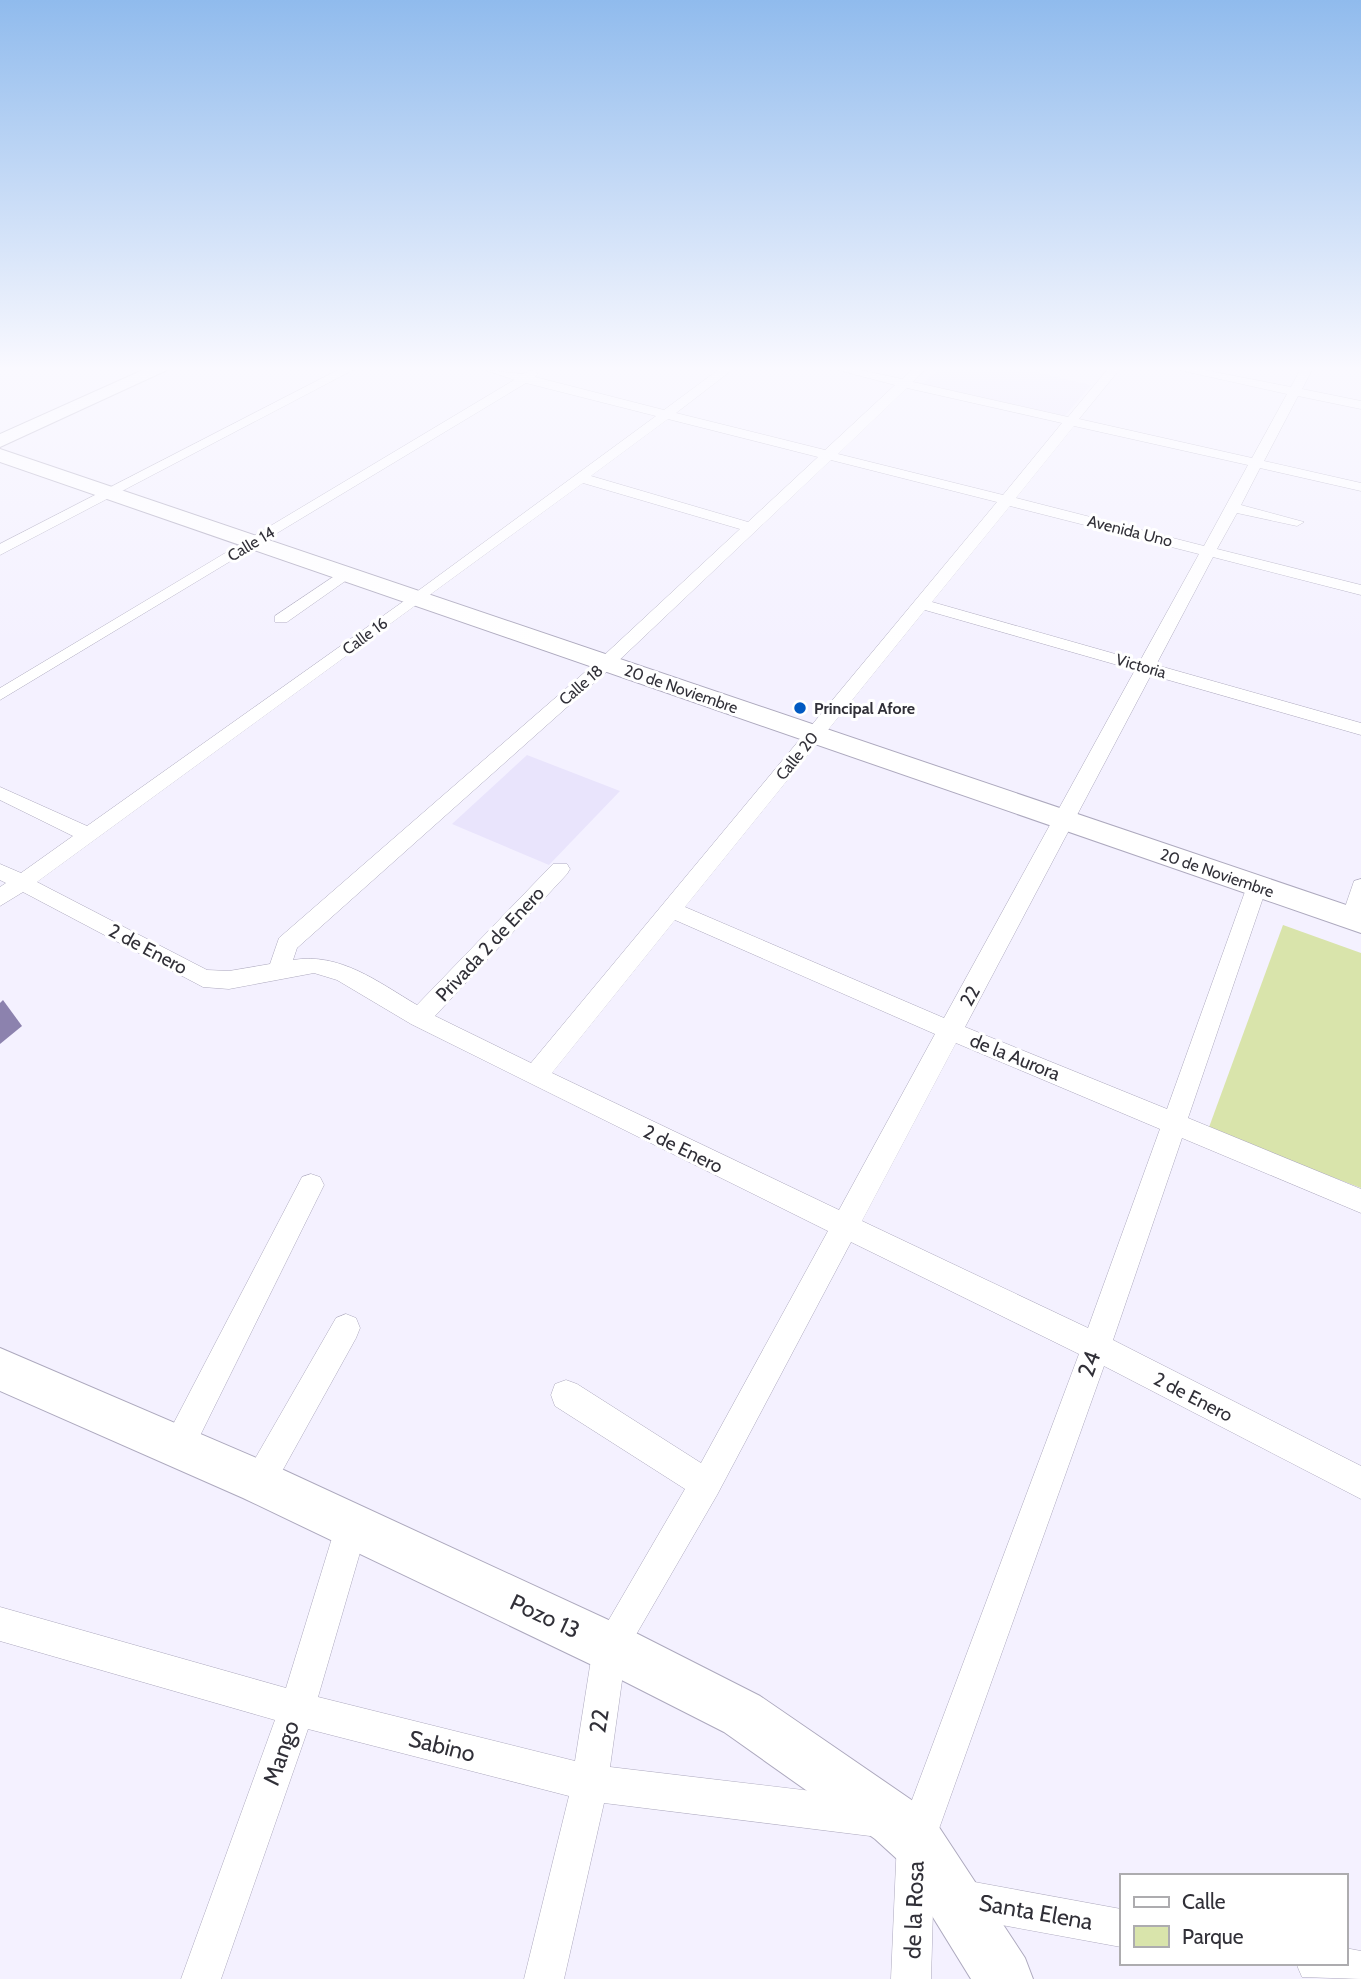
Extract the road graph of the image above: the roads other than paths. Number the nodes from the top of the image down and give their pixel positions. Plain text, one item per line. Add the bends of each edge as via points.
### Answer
1 (19, 462) edge
2 (168, 462) edge
3 (386, 462) edge
4 (598, 462) edge
5 (821, 462) edge
6 (858, 462) edge
7 (1036, 462) edge
8 (1246, 462) edge
9 (1253, 464) junction
10 (578, 477) junction
11 (1361, 487) edge
12 (109, 493) junction
13 (1004, 500) junction
14 (1231, 507) junction
15 (1298, 523) dead end
16 (752, 528) junction
17 (254, 543) junction
18 (0, 550) edge
19 (1209, 550) junction
20 (345, 574) junction
21 (1361, 590) edge
22 (417, 598) junction
23 (920, 604) junction
24 (281, 619) dead end
25 (606, 663) junction
26 (1148, 668) junction
27 (0, 695) edge
28 (1361, 729) edge
29 (814, 735) junction
30 (1, 793) edge
31 (1065, 821) junction
32 (87, 834) junction
33 (560, 869) dead end
34 (0, 871) edge
35 (22, 882) junction
36 (1361, 886) edge
37 (1257, 887) junction
38 (0, 898) edge
39 (671, 910) junction
40 (1356, 921) edge
41 (279, 970) junction
42 (419, 1018) junction
43 (951, 1031) junction
44 (535, 1076) junction
45 (1173, 1121) junction
46 (311, 1185) dead end
47 (1361, 1201) edge
48 (844, 1227) junction
49 (346, 1328) dead end
50 (1096, 1347) junction
51 (0, 1368) edge
52 (566, 1395) dead end
53 (178, 1447) junction
54 (258, 1482) junction
55 (1361, 1483) edge
56 (706, 1484) junction
57 (352, 1525) junction
58 (0, 1624) edge
59 (610, 1647) junction
60 (297, 1709) junction
61 (590, 1783) junction
62 (905, 1830) junction
63 (952, 1897) junction
64 (1120, 1928) edge
65 (1327, 1965) edge
66 (1361, 1971) edge
67 (201, 1979) edge
68 (544, 1979) edge
69 (911, 1979) edge
70 (1004, 1979) edge

1 - 12 main road, 20 de Noviembre
2 - 12 street
3 - 17 street, Calle 14
4 - 10 street, Calle 16
5 - 16 street, Calle 18
6 - 13 street, Avenida Uno
7 - 13 street, Calle 20
8 - 9 street
9 - 11 street
9 - 14 street, 22
10 - 16 street
10 - 22 street, Calle 16
12 - 17 main road, 20 de Noviembre
12 - 18 street
13 - 19 street, Avenida Uno
13 - 23 street, Calle 20
14 - 15 street
14 - 19 street, 22
16 - 25 street, Calle 18
17 - 20 main road, 20 de Noviembre
17 - 27 street, Calle 14
19 - 21 street, Avenida Uno
19 - 26 street, 22
20 - 22 main road, 20 de Noviembre
20 - 24 street
22 - 25 main road, 20 de Noviembre
22 - 32 street, Calle 16
23 - 26 street, Victoria
23 - 29 street, Calle 20
25 - 29 main road, 20 de Noviembre
25 - 41 street, Calle 18 via 287,944
26 - 28 street, Victoria
26 - 31 street, 22
29 - 31 main road, 20 de Noviembre
29 - 39 street, Calle 20
30 - 32 street
31 - 37 main road, 20 de Noviembre
31 - 43 street, 22
32 - 35 street, Calle 16
33 - 42 street, Privada 2 de Enero
34 - 35 street, 2 de Enero
35 - 38 street, Calle 16
35 - 41 street, 2 de Enero via 203,978 229,980
36 - 40 street
37 - 40 main road, 20 de Noviembre
37 - 45 street, 24
39 - 43 street, de la Aurora
39 - 44 street, Calle 20
41 - 42 street, 2 de Enero via 314,965 344,973
42 - 44 street, 2 de Enero
43 - 45 street, de la Aurora
43 - 48 street, 22
44 - 48 street, 2 de Enero
45 - 47 street, de la Aurora
45 - 50 street, 24
46 - 53 street
48 - 50 street, 2 de Enero
48 - 56 street, 22
49 - 54 street
50 - 55 street, 2 de Enero
50 - 62 street, 24
51 - 53 main road, Pozo 13
52 - 56 street
53 - 54 main road, Pozo 13
54 - 57 main road, Pozo 13
56 - 59 street, 22
57 - 59 main road, Pozo 13
57 - 60 street, Mango
58 - 60 street, Sabino
59 - 61 street, 22
59 - 62 main road, Pozo 13 via 742,1714
60 - 61 street, Sabino
60 - 67 street, Mango
61 - 62 street, Sabino
61 - 68 street, 22
62 - 63 main road, Pozo 13
62 - 69 street, de la Rosa
63 - 64 street, Santa Elena
63 - 70 main road, Pozo 13
65 - 66 street

